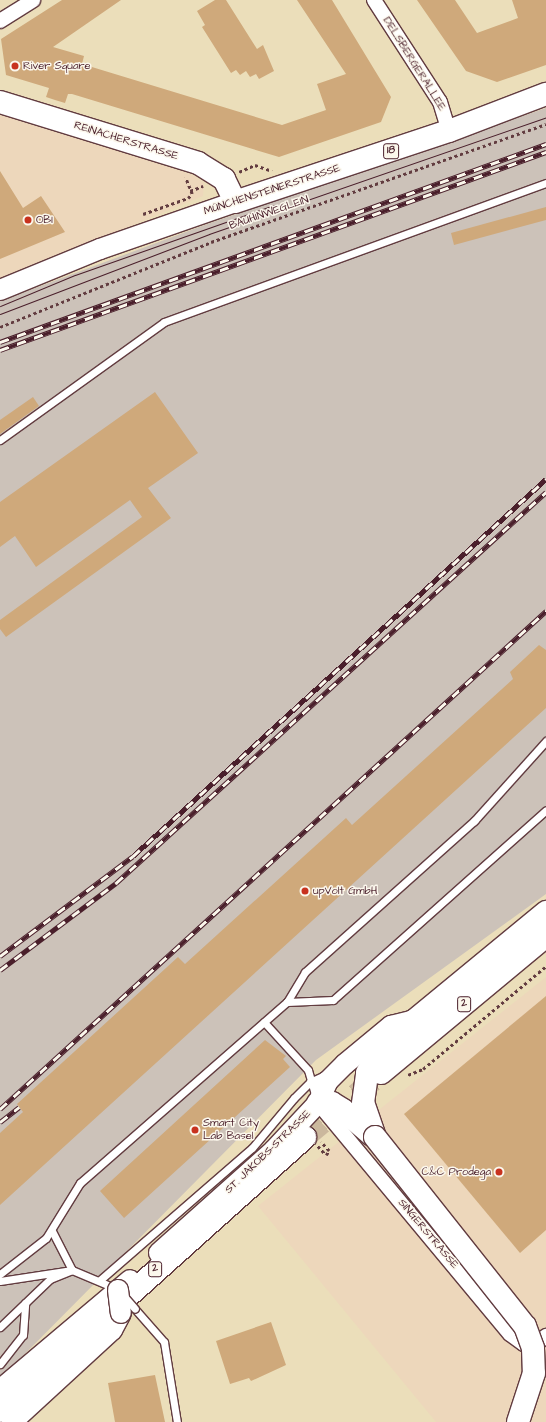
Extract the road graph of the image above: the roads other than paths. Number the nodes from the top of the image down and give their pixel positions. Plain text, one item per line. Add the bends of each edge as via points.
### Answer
1 (33, 0) edge
2 (374, 0) edge
3 (0, 21) edge
4 (546, 94) edge
5 (0, 102) edge
6 (449, 130) junction
7 (546, 183) edge
8 (234, 202) junction
9 (0, 290) edge
10 (0, 440) edge
11 (546, 741) edge
12 (546, 810) edge
13 (546, 912) edge
14 (546, 936) edge
15 (287, 1002) junction
16 (415, 1020) junction
17 (264, 1022) junction
18 (345, 1064) junction
19 (392, 1075) tunnel mouth
20 (310, 1082) junction
21 (318, 1103) junction
22 (375, 1137) junction
23 (314, 1140) tunnel mouth
24 (52, 1231) junction
25 (72, 1270) junction
26 (0, 1274) edge
27 (100, 1280) junction
28 (0, 1281) edge
29 (118, 1290) junction
30 (25, 1303) junction
31 (128, 1311) junction
32 (0, 1327) edge
33 (541, 1340) edge
34 (0, 1364) edge
35 (4, 1408) edge
36 (177, 1422) edge
37 (508, 1422) edge
38 (518, 1422) edge

1 - 3 street
2 - 6 street, DELSBERGERALLEE via 440,102
4 - 6 main road, MÜNCHENSTEINERSTRASSE / 18
5 - 8 main road, REINACHERSTRASSE via 209,168 224,179
6 - 8 main road, MÜNCHENSTEINERSTRASSE / 18
7 - 10 lane via 164,322
8 - 9 street, MÜNCHENSTEINERSTRASSE via 100,249
11 - 15 lane via 474,821 305,972
12 - 15 lane via 333,1000
13 - 16 main road
14 - 19 main road, 2
15 - 17 lane
16 - 18 street, ST. JAKOBS-STRASSE via 391,1026
16 - 22 main road via 376,1057 364,1088 363,1103
17 - 20 lane via 308,1070
17 - 24 lane via 80,1183
18 - 20 lane
18 - 21 street, ST. JAKOBS-STRASSE via 328,1081
20 - 21 lane
20 - 27 lane via 252,1148
21 - 22 main road via 332,1103
21 - 29 street, ST. JAKOBS-STRASSE via 274,1150
21 - 33 street, SINGERSTRASSE via 510,1334 524,1344
22 - 38 main road, bridge via 525,1326 533,1348 534,1373
23 - 35 main road, ST. JAKOBS-STRASSE / 2
24 - 25 lane
24 - 26 lane
25 - 27 lane
25 - 28 lane
25 - 30 lane via 50,1279
27 - 29 lane
29 - 31 street, bridge
29 - 35 street, ST. JAKOBS-STRASSE via 66,1331
30 - 32 lane
30 - 34 lane via 23,1335
31 - 35 street via 112,1330
31 - 36 lane via 164,1342
33 - 37 lane via 538,1360

